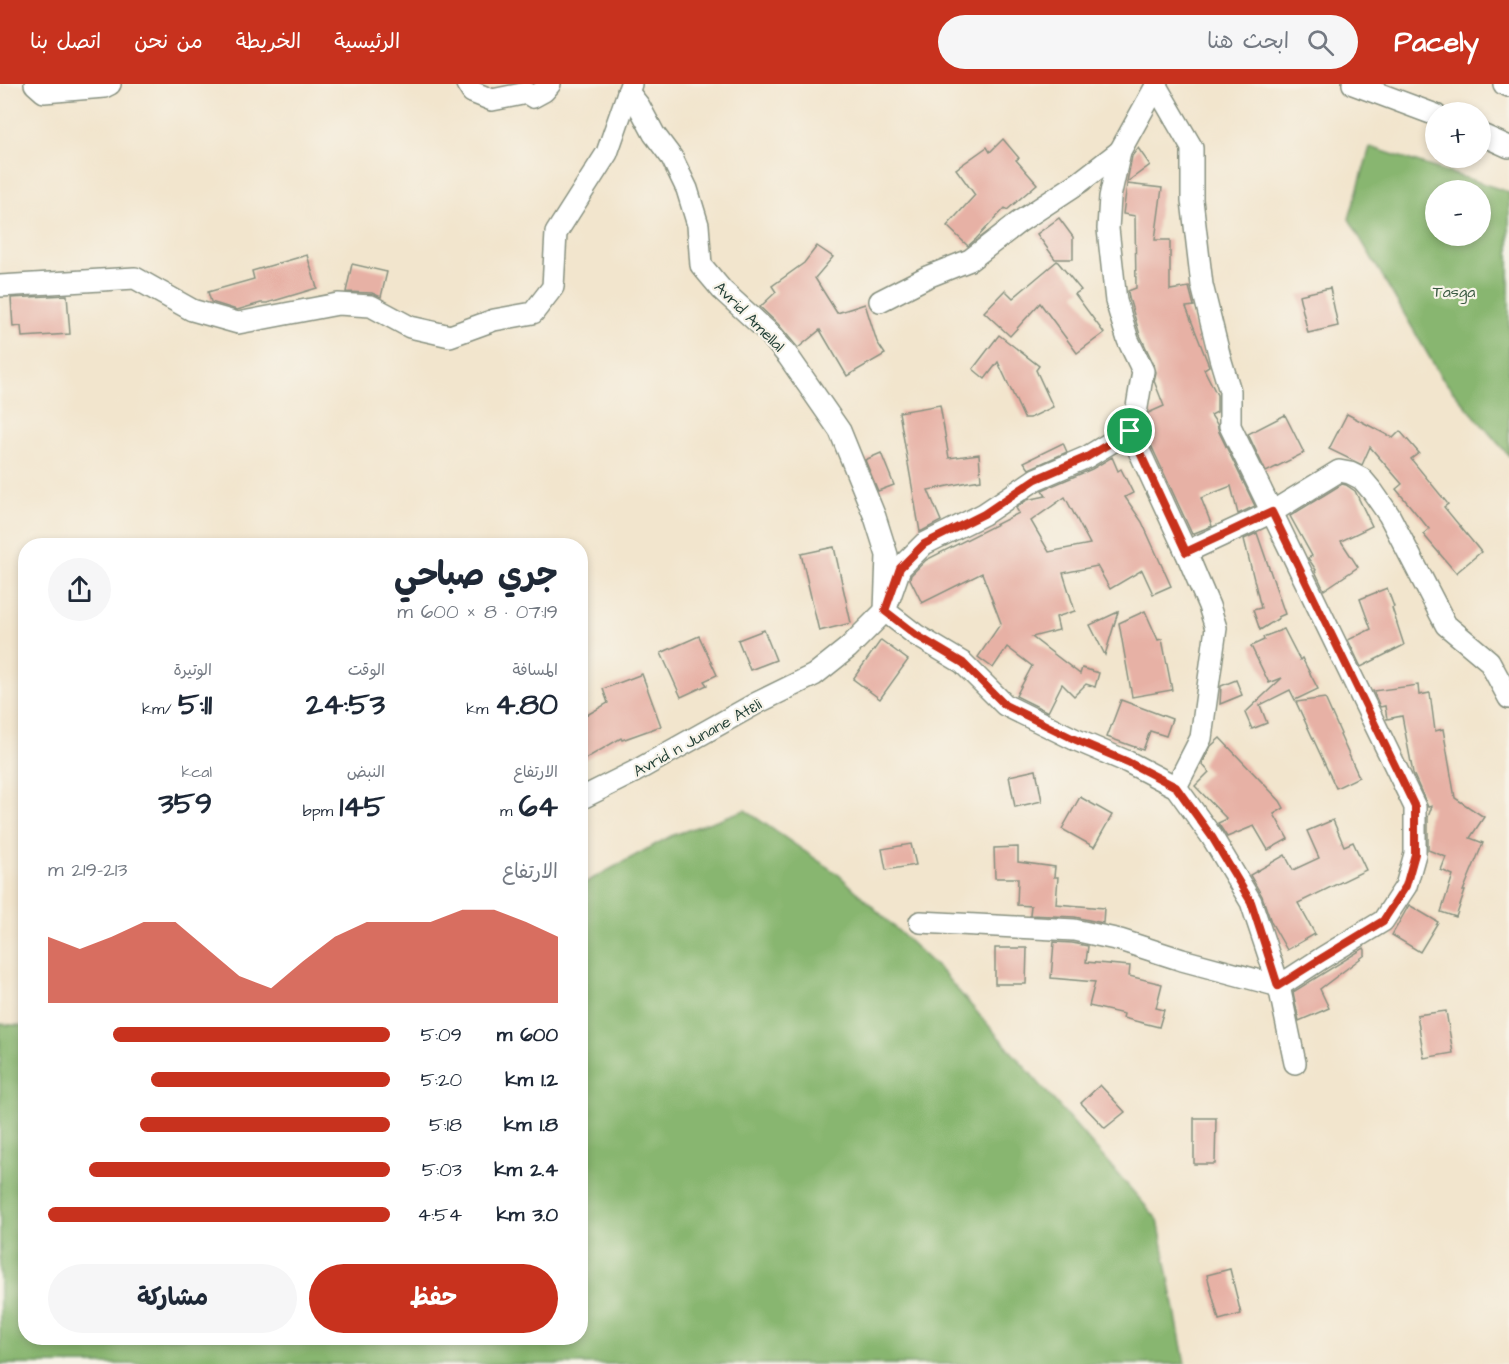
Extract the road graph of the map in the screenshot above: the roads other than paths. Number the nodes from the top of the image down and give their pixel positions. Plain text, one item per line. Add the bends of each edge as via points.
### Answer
1 (35, 84) edge
2 (110, 84) edge
3 (467, 84) edge
4 (550, 84) edge
5 (1353, 84) edge
6 (1504, 84) edge
7 (1156, 85) edge
8 (1509, 87) edge
9 (630, 88) edge
10 (1425, 111) edge
11 (1491, 139) edge
12 (1509, 147) edge
13 (1120, 151) junction
14 (0, 286) edge
15 (880, 301) dead end
16 (1130, 431) junction
17 (1272, 512) junction
18 (1186, 552) junction
19 (885, 611) junction
20 (1509, 698) edge
21 (1176, 787) junction
22 (588, 795) edge
23 (920, 922) dead end
24 (1278, 986) junction
25 (1295, 1064) dead end

1 - 2 street via 44,92
3 - 4 street via 472,92 492,100 527,93 533,97
5 - 10 street
6 - 8 street
7 - 13 street
7 - 17 street via 1192,148 1192,200 1202,285 1230,391 1230,426
9 - 14 street via 607,153 556,233 553,287 533,313 494,320 450,336 410,327 371,306 338,304 238,323 192,310 135,278
9 - 19 street, Avrid Amellal via 687,189 698,225 700,265 768,332 840,431 887,555
11 - 12 street
13 - 15 street via 970,260
13 - 16 street via 1108,229 1116,301 1143,371
16 - 18 street
16 - 19 street via 1087,457 1036,479 984,514 924,544 900,568
17 - 18 street
17 - 20 street via 1339,471 1362,479 1389,516 1446,625 1489,661
17 - 24 street via 1415,807 1415,854 1406,886 1383,921
18 - 21 street via 1216,628 1201,738
19 - 21 street via 963,663 1005,705
19 - 22 street, Avrid n Junane Atɛli via 814,675
21 - 24 street via 1251,902
23 - 24 street via 1074,930
24 - 25 street

